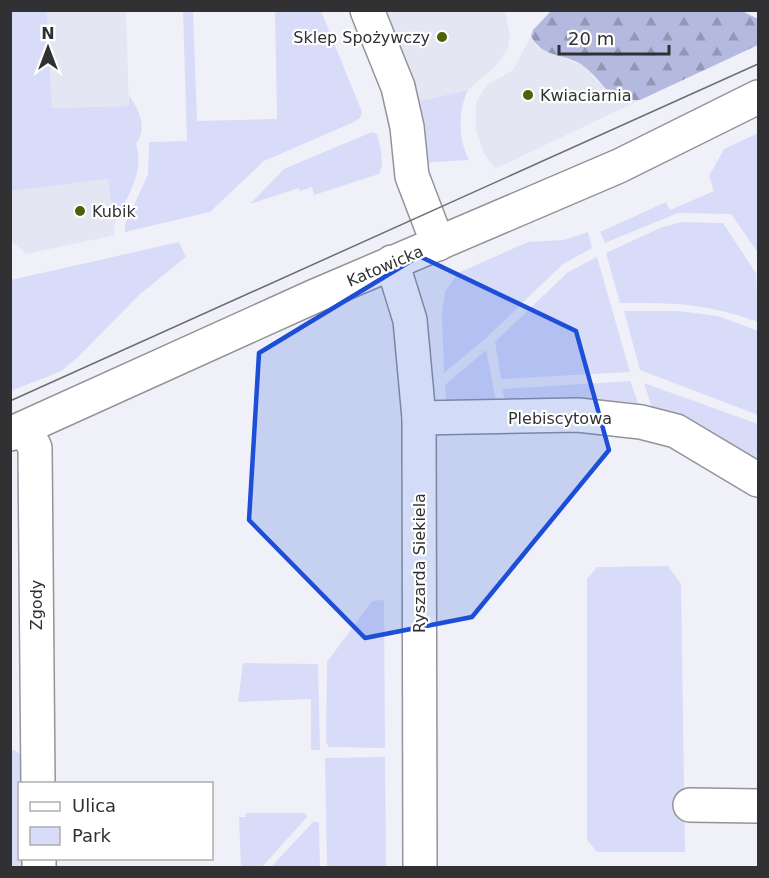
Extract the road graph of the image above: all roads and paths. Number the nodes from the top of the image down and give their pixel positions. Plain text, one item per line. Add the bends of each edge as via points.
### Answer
1 (367, 10) edge
2 (759, 97) edge
3 (438, 244) junction
4 (392, 262) junction
5 (419, 418) junction
6 (18, 431) edge
7 (759, 480) edge
8 (38, 782) edge
9 (690, 805) dead end
10 (759, 806) edge
11 (420, 867) edge

1 - 3 street via 398,87 412,176
2 - 3 street, Katowicka via 619,166
3 - 4 street, Katowicka
4 - 5 street, Ryszarda Siekiela via 410,320
4 - 6 street, Katowicka
5 - 7 street, Plebiscytowa via 578,415 641,422 676,431
5 - 11 street, Ryszarda Siekiela
6 - 8 street, Zgody via 35,448
9 - 10 street

